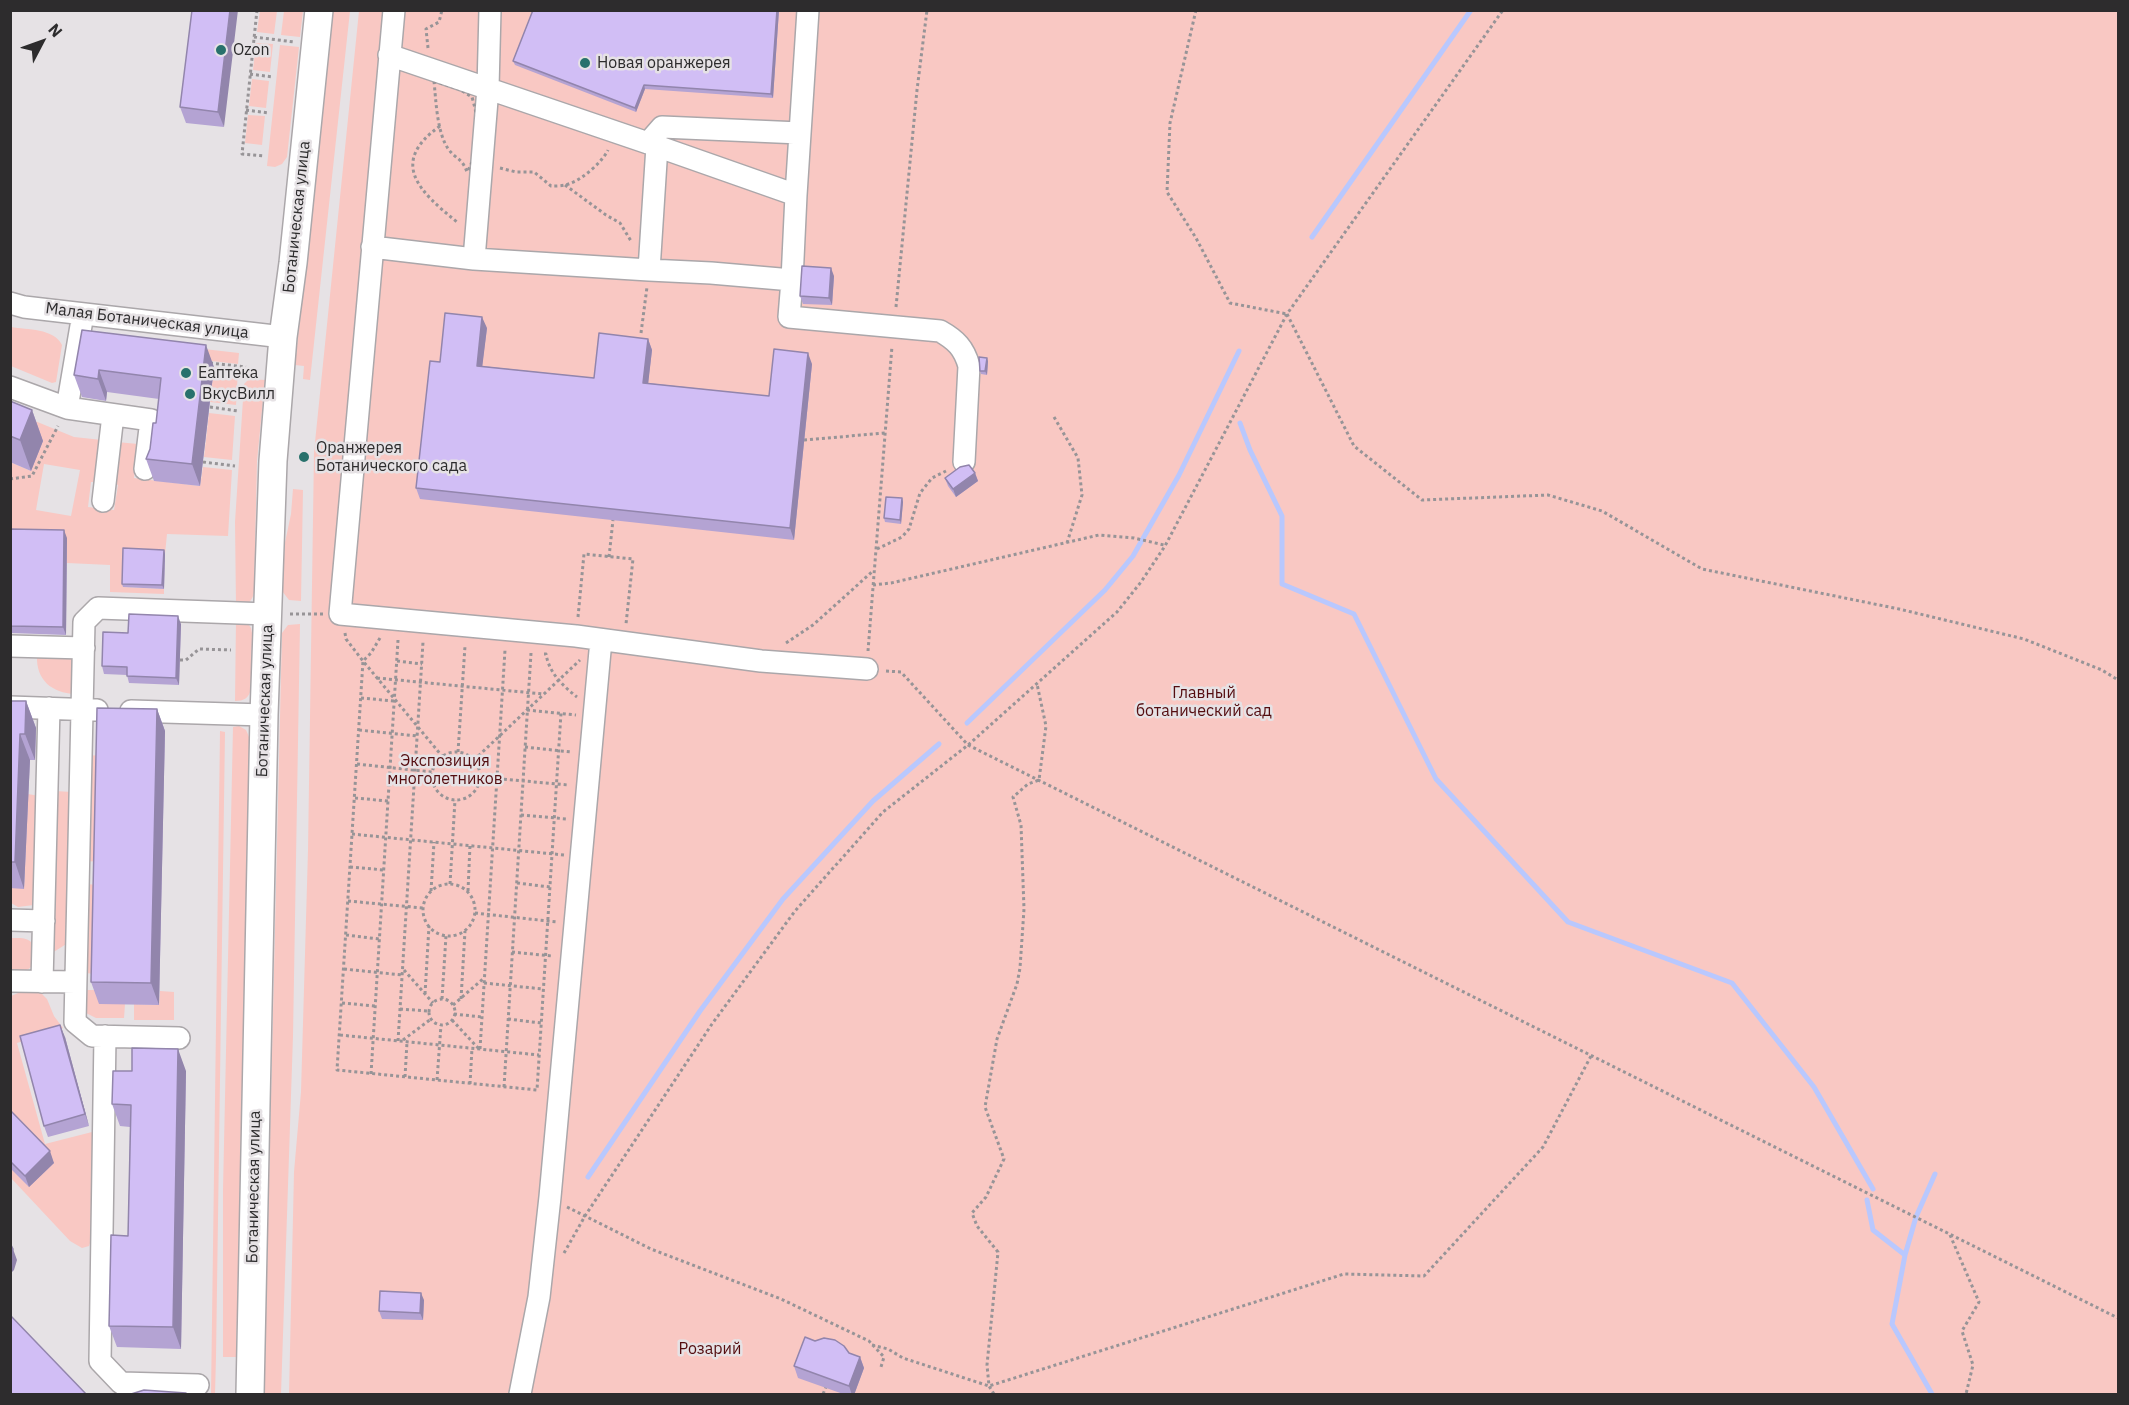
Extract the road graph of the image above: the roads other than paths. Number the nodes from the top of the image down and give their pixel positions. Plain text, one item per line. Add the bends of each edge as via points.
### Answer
1 (319, 10) edge
2 (394, 10) edge
3 (490, 10) edge
4 (808, 10) edge
5 (389, 55) junction
6 (488, 88) junction
7 (800, 133) junction
8 (652, 144) junction
9 (796, 195) junction
10 (372, 247) junction
11 (474, 259) junction
12 (649, 270) junction
13 (792, 280) junction
14 (10, 303) edge
15 (82, 314) junction
16 (283, 337) junction
17 (10, 387) edge
18 (67, 408) junction
19 (113, 415) junction
20 (964, 462) road end
21 (145, 469) edge
22 (103, 501) dead end
23 (268, 614) junction
24 (601, 640) junction
25 (10, 646) edge
26 (84, 648) junction
27 (867, 669) road end
28 (10, 707) edge
29 (50, 708) junction
30 (82, 709) junction
31 (264, 715) junction
32 (48, 783) junction
33 (80, 783) junction
34 (10, 920) edge
35 (44, 921) junction
36 (10, 981) edge
37 (42, 982) junction
38 (75, 982) junction
39 (105, 1036) junction
40 (179, 1038) dead end
41 (198, 1384) dead end
42 (250, 1395) edge
43 (520, 1395) edge

1 - 16 main road, Ботаническая улица
2 - 5 street
3 - 6 street
4 - 7 street
5 - 6 street
5 - 10 street
6 - 8 street
6 - 11 street
7 - 8 street via 662,127
7 - 9 street
8 - 9 street
8 - 12 street
9 - 13 street
10 - 11 street
10 - 24 street via 339,614
11 - 12 street
12 - 13 street
13 - 20 street via 789,317 940,331 956,340 969,366
14 - 15 street, Малая Ботаническая улица
15 - 16 street, Малая Ботаническая улица
15 - 18 street
16 - 23 main road, Ботаническая улица via 273,461
17 - 18 street
18 - 19 street
19 - 21 street via 151,420
19 - 22 street
23 - 26 street via 98,608 84,622
23 - 31 main road, Ботаническая улица
24 - 27 street via 760,661
24 - 43 street via 550,1197 539,1297
25 - 26 street
26 - 30 street
28 - 29 street
29 - 30 street
29 - 32 street
30 - 31 street
30 - 33 street
31 - 42 main road, Ботаническая улица
32 - 33 street
32 - 35 street
33 - 38 street
34 - 35 street
35 - 37 street
36 - 37 street
37 - 38 street
38 - 39 street via 75,1022 92,1036
39 - 40 street
39 - 41 street via 99,1361 121,1383

